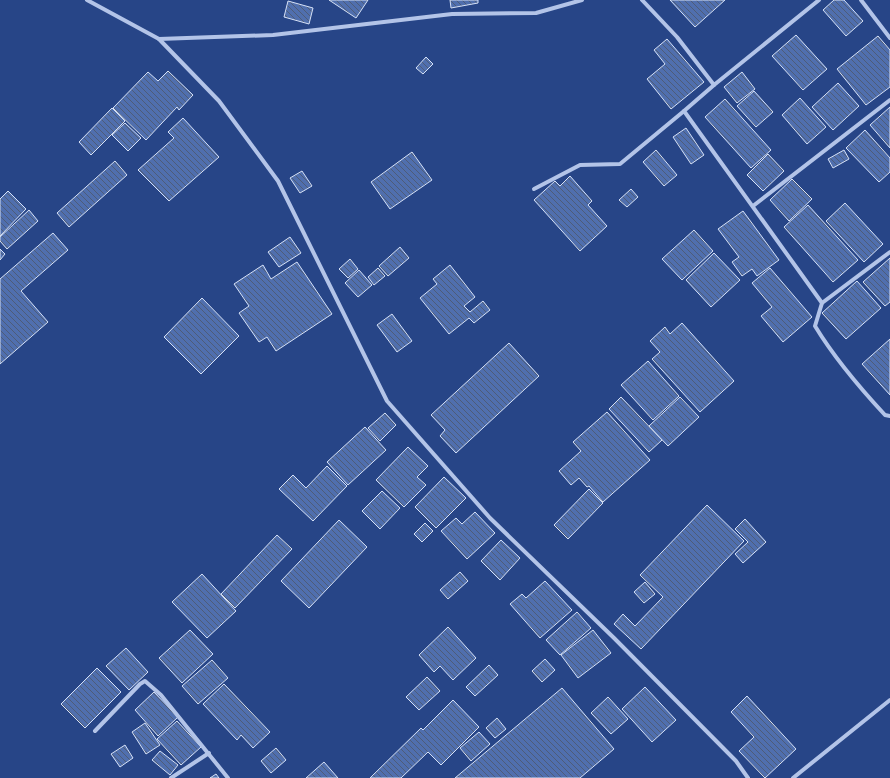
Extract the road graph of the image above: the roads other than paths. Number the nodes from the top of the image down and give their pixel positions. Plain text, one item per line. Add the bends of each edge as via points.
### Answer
1 (87, 0) edge
2 (582, 0) edge
3 (642, 0) edge
4 (818, 0) edge
5 (861, 0) edge
6 (890, 38) edge
7 (158, 40) junction
8 (714, 86) junction
9 (890, 100) edge
10 (684, 111) junction
11 (534, 189) dead end
12 (753, 206) junction
13 (890, 252) edge
14 (822, 303) junction
15 (890, 416) edge
16 (890, 700) edge
17 (94, 731) dead end
18 (209, 753) junction
19 (170, 778) edge
20 (228, 778) edge
21 (748, 778) edge
22 (793, 778) edge

1 - 7 street
2 - 7 street via 536,13 452,14 273,35
3 - 8 street via 677,37
4 - 8 street
5 - 6 street
7 - 21 street via 219,101 278,181 386,401 490,518 614,638 730,755
8 - 10 street
9 - 12 street
10 - 11 street via 620,164 580,165
10 - 12 street
12 - 14 street
13 - 14 street
14 - 15 street via 815,326 848,374 885,415
16 - 22 street
17 - 18 street via 145,681 161,695
18 - 19 street
18 - 20 street

